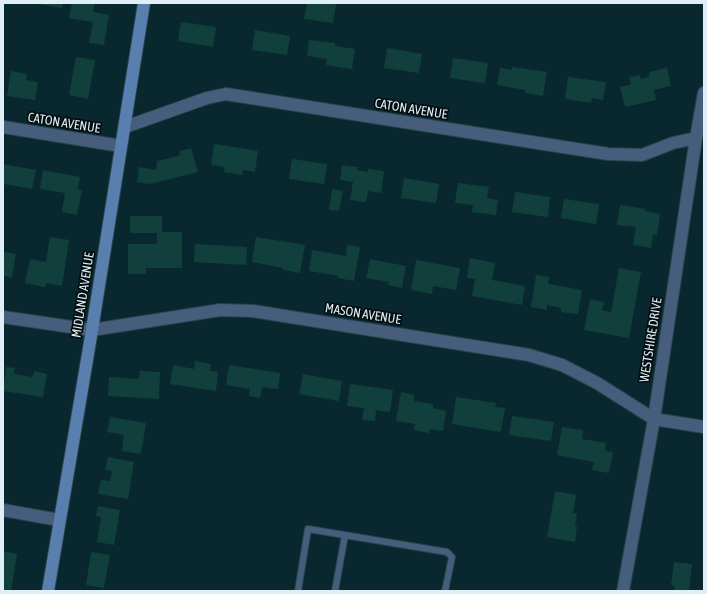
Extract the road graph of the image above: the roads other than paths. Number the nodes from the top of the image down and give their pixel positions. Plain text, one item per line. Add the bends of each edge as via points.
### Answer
1 (144, 3) edge
2 (704, 93) edge
3 (3, 127) edge
4 (125, 127) junction
5 (696, 138) junction
6 (121, 146) junction
7 (3, 317) edge
8 (92, 330) junction
9 (654, 419) junction
10 (704, 427) edge
11 (3, 510) edge
12 (59, 520) junction
13 (345, 535) junction
14 (48, 591) edge
15 (298, 591) edge
16 (335, 591) edge
17 (446, 591) edge
18 (623, 591) edge

1 - 4 main road, MIDLAND AVENUE
2 - 5 street, WESTSHIRE DRIVE
3 - 6 street, CATON AVENUE
4 - 5 street, CATON AVENUE via 207,98 226,94 608,154 642,155 673,143
4 - 6 main road, MIDLAND AVENUE
5 - 9 street, WESTSHIRE DRIVE
6 - 8 main road, MIDLAND AVENUE
7 - 8 street, MASON AVENUE
8 - 9 street, MASON AVENUE via 220,310 252,310 529,355 562,365
8 - 12 main road, MIDLAND AVENUE
9 - 10 street, MASON AVENUE
9 - 18 street, WESTSHIRE DRIVE
11 - 12 street
12 - 14 main road, MIDLAND AVENUE
13 - 15 lane via 308,529
13 - 16 lane
13 - 17 lane via 447,552 452,557

